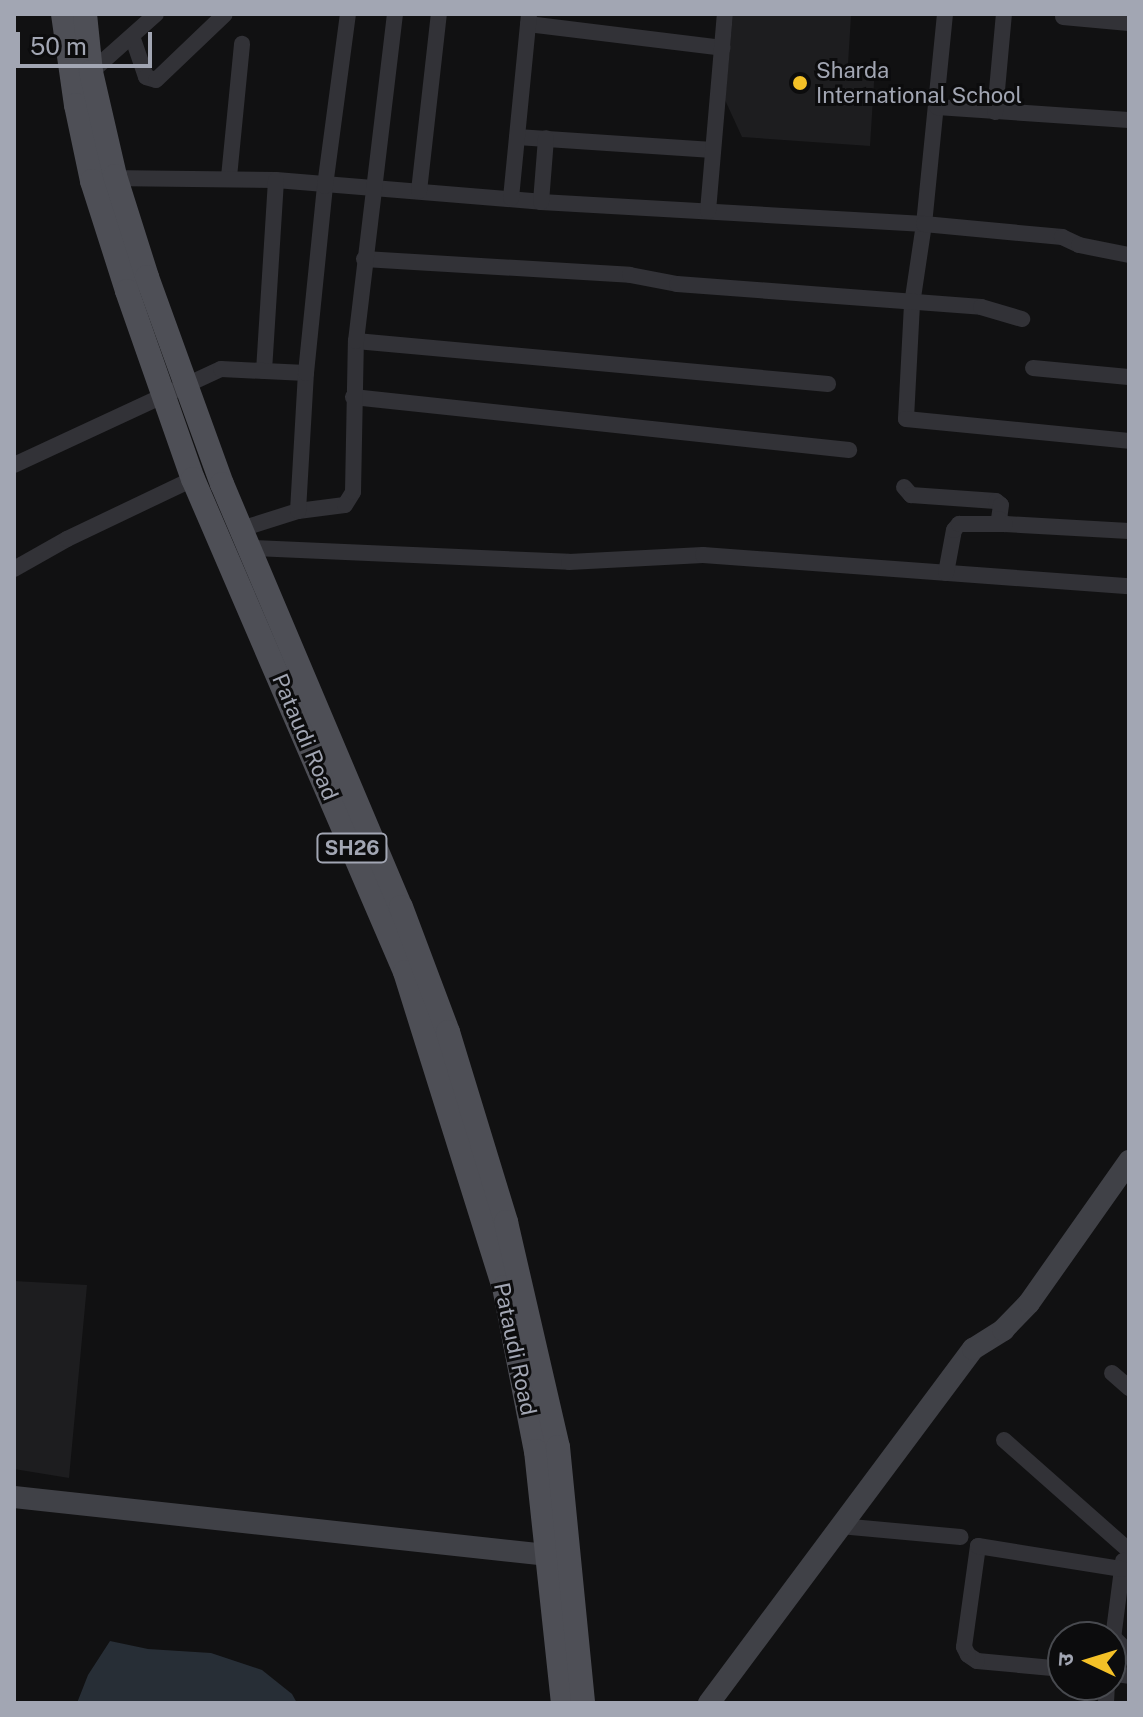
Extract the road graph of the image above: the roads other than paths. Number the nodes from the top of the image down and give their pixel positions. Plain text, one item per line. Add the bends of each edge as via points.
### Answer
1 (63, 14) edge
2 (85, 14) edge
3 (156, 14) edge
4 (225, 14) edge
5 (348, 14) edge
6 (395, 14) edge
7 (439, 14) edge
8 (725, 14) edge
9 (945, 14) edge
10 (1004, 14) edge
11 (1063, 17) dead end
12 (1093, 17) edge
13 (529, 19) edge
14 (1129, 23) edge
15 (132, 36) junction
16 (242, 44) dead end
17 (723, 48) junction
18 (91, 72) junction
19 (937, 107) junction
20 (995, 112) junction
21 (1129, 120) edge
22 (517, 137) junction
23 (546, 138) junction
24 (713, 150) junction
25 (229, 177) junction
26 (104, 178) junction
27 (276, 180) junction
28 (325, 186) junction
29 (374, 189) junction
30 (419, 191) junction
31 (511, 198) junction
32 (541, 202) junction
33 (708, 211) junction
34 (924, 224) junction
35 (1129, 255) edge
36 (364, 259) junction
37 (912, 304) junction
38 (1022, 319) dead end
39 (356, 341) junction
40 (1033, 368) dead end
41 (264, 371) junction
42 (306, 373) junction
43 (1129, 377) edge
44 (188, 382) junction
45 (828, 384) dead end
46 (163, 394) junction
47 (353, 397) junction
48 (1129, 441) edge
49 (849, 450) dead end
50 (14, 465) edge
51 (193, 479) junction
52 (904, 487) dead end
53 (298, 511) junction
54 (1005, 524) junction
55 (1129, 531) edge
56 (247, 539) junction
57 (14, 569) edge
58 (946, 573) junction
59 (1129, 586) edge
60 (381, 888) junction
61 (1129, 1161) edge
62 (1112, 1373) dead end
63 (1129, 1388) edge
64 (1004, 1440) dead end
65 (14, 1497) edge
66 (840, 1526) junction
67 (960, 1537) dead end
68 (1127, 1546) edge
69 (558, 1557) junction
70 (1122, 1569) junction
71 (1115, 1621) edge
72 (1047, 1668) edge
73 (563, 1703) edge
74 (583, 1703) edge
75 (709, 1703) edge

1 - 26 main road, Pataudi Road / SH26 via 76,105
2 - 18 main road, SH26
3 - 15 street
4 - 15 street via 156,80 146,77
5 - 28 street
6 - 29 street
7 - 30 street
8 - 17 street
9 - 19 street
10 - 20 street
11 - 12 street
12 - 14 street
13 - 17 street
13 - 22 street
15 - 18 street
16 - 25 street
17 - 24 street
18 - 26 main road, SH26
19 - 20 street
19 - 34 street
20 - 21 street
22 - 23 street
22 - 31 street
23 - 24 street
23 - 32 street
24 - 33 street
25 - 26 street
25 - 27 street
26 - 44 main road, SH26
26 - 46 main road, Pataudi Road / SH26
27 - 28 street
27 - 41 street
28 - 29 street
28 - 42 street
29 - 30 street
29 - 36 street
30 - 31 street
31 - 32 street
32 - 33 street
33 - 34 street
34 - 35 street via 1062,237
34 - 37 street
36 - 37 street via 616,274
36 - 39 street
37 - 38 street via 981,307
37 - 48 street via 906,419
39 - 45 street
39 - 47 street
40 - 43 street
41 - 42 street
41 - 44 street via 221,369
42 - 53 street
44 - 46 street
44 - 56 main road, SH26
46 - 50 street
46 - 51 main road, Pataudi Road / SH26
47 - 49 street
47 - 53 street via 355,479 350,499 340,507
51 - 57 street
51 - 60 main road, Pataudi Road / SH26
52 - 54 street via 911,495 996,501
53 - 56 street
54 - 55 street
54 - 58 street via 959,524
56 - 58 street via 569,562 703,555
56 - 60 main road, SH26
58 - 59 street
60 - 69 main road, SH26 via 448,1032 506,1222 558,1447
61 - 66 street via 1029,1303 1003,1330 973,1349
62 - 63 street
64 - 68 street
65 - 69 street
66 - 67 street
66 - 75 street
68 - 70 street
69 - 73 main road, SH26
69 - 74 main road, SH26
70 - 71 street
70 - 72 street via 978,1546 964,1647 968,1655 977,1661

